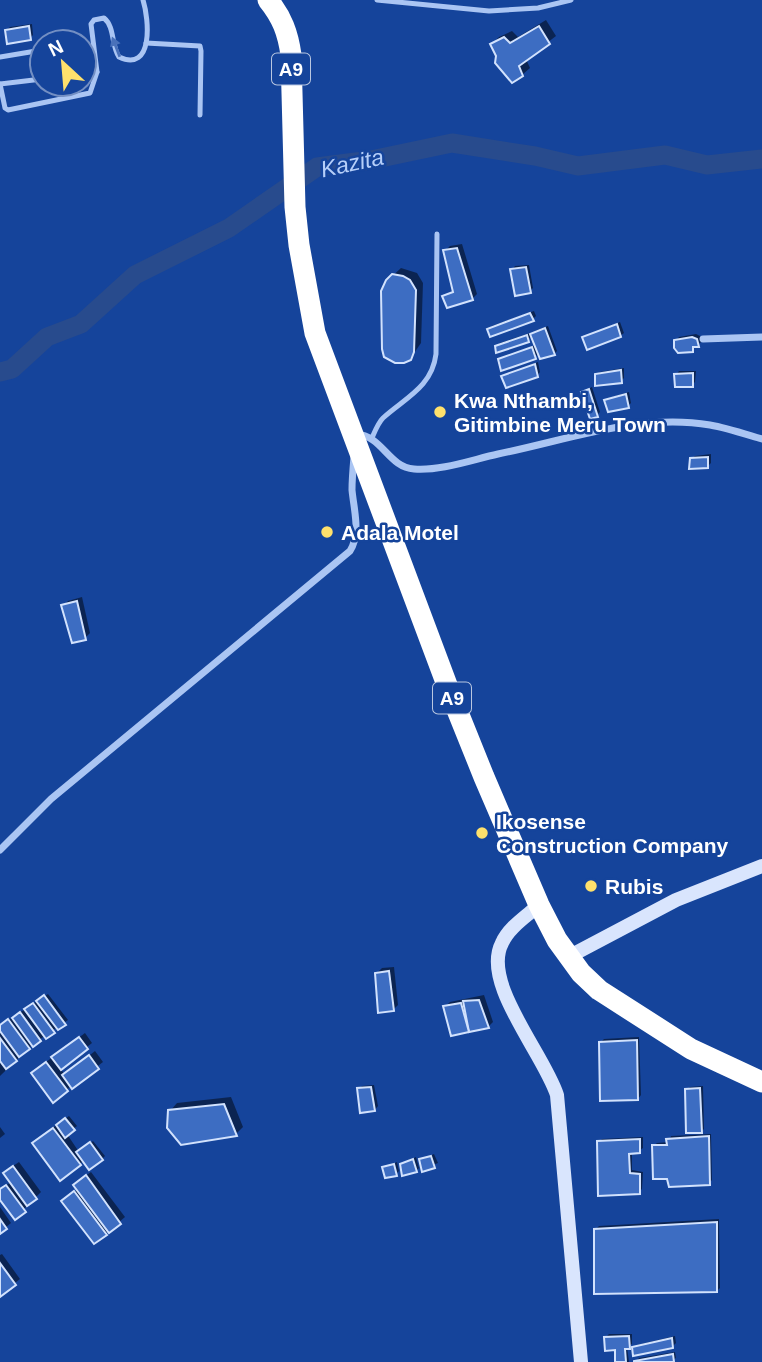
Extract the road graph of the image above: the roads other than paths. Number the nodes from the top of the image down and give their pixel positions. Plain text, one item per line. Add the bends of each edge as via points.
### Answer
1 (143, 0) edge
2 (268, 0) edge
3 (377, 0) edge
4 (571, 0) edge
5 (91, 28) edge
6 (146, 43) junction
7 (28, 52) edge
8 (0, 57) edge
9 (28, 81) edge
10 (0, 84) edge
11 (70, 98) edge
12 (200, 115) dead end
13 (437, 234) dead end
14 (762, 337) edge
15 (703, 339) dead end
16 (360, 439) junction
17 (762, 439) edge
18 (0, 850) edge
19 (762, 866) edge
20 (539, 905) junction
21 (570, 956) junction
22 (762, 1082) edge
23 (581, 1362) edge

1 - 6 lane
2 - 16 highway, A9 via 288,32 295,207 315,333
3 - 4 lane via 489,10 538,8
6 -> 5 lane via 138,58 127,61 119,57 104,18 94,20
6 - 12 lane via 200,46
7 - 8 lane
9 - 10 lane
10 - 11 lane via 8,110
13 - 16 lane via 433,369 417,391
14 - 15 street
16 - 17 street via 411,469 538,447 617,426 710,425
16 - 18 street via 352,489 356,533 350,551 51,799
16 - 20 highway, A9 via 475,754
19 - 21 street via 676,900
20 - 21 highway, A9
20 - 23 street via 502,941 497,964 507,999 557,1095
21 - 22 highway, A9 via 598,990 644,1021

